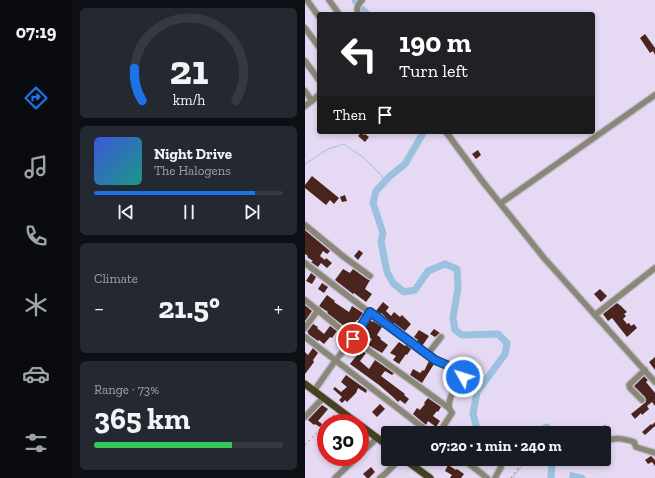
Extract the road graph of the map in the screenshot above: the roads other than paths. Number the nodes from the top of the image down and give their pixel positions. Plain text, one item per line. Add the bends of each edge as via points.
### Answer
1 (307, 0) edge
2 (329, 0) edge
3 (362, 0) edge
4 (338, 12) edge
5 (358, 12) edge
6 (317, 14) edge
7 (305, 28) edge
8 (317, 44) edge
9 (305, 61) edge
10 (317, 77) edge
11 (305, 91) edge
12 (655, 95) edge
13 (317, 97) edge
14 (312, 101) junction
15 (305, 106) edge
16 (447, 134) edge
17 (501, 203) junction
18 (305, 225) edge
19 (305, 263) edge
20 (655, 268) edge
21 (370, 276) dead end
22 (305, 300) edge
23 (318, 310) junction
24 (370, 312) junction
25 (595, 316) junction
26 (305, 328) edge
27 (441, 336) dead end
28 (305, 337) edge
29 (353, 339) junction
30 (427, 354) junction
31 (335, 361) junction
32 (645, 370) junction
33 (655, 382) edge
34 (305, 384) edge
35 (314, 391) junction
36 (323, 398) junction
37 (642, 400) dead end
38 (449, 408) junction
39 (345, 414) edge
40 (305, 417) edge
41 (421, 426) edge
42 (444, 426) edge
43 (369, 432) edge
44 (377, 438) junction
45 (611, 438) edge
46 (381, 441) edge
47 (369, 446) edge
48 (655, 453) edge
49 (348, 466) edge
50 (393, 466) edge
51 (472, 466) edge
52 (501, 466) edge
53 (415, 467) edge
54 (335, 478) edge
55 (380, 478) edge
56 (430, 478) edge
57 (487, 478) edge
58 (495, 478) edge

1 - 6 street
2 - 4 street
3 - 5 street
7 - 8 street
9 - 10 street
11 - 14 street
12 - 17 street
13 - 14 street
14 - 15 street
16 - 17 street
17 - 25 street via 544,258
18 - 21 street
19 - 24 street
20 - 25 street
22 - 23 street
23 - 26 street
23 - 29 street
24 - 29 street
24 - 30 street
25 - 32 street
27 - 30 street
28 - 31 street
29 - 31 street
29 - 38 street
30 - 38 street via 463,375 451,396
31 - 35 street
31 - 41 street
32 - 33 street
32 - 37 street via 629,385
34 - 35 main road
35 - 36 main road
36 - 39 main road
36 - 40 street
38 - 42 street via 452,413
43 - 44 main road
44 - 46 main road
44 - 47 street
45 - 48 street via 634,442 636,447
49 - 54 street
50 - 55 street
51 - 57 street
52 - 58 street
53 - 56 main road

